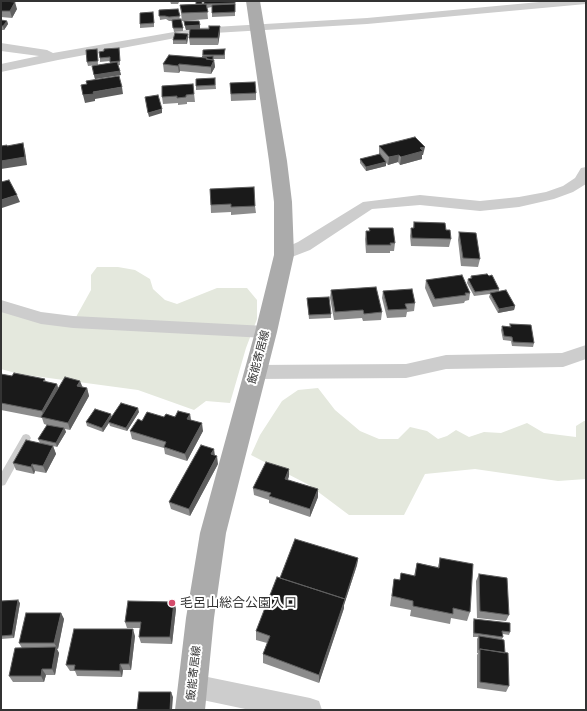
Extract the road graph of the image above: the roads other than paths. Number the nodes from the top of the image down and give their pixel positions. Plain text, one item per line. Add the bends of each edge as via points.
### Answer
1 (253, 1) edge
2 (586, 1) edge
3 (257, 29) junction
4 (1, 47) edge
5 (58, 56) junction
6 (1, 68) edge
7 (586, 173) edge
8 (284, 255) junction
9 (1, 306) edge
10 (266, 332) junction
11 (586, 352) edge
12 (255, 372) junction
13 (26, 438) dead end
14 (1, 482) edge
15 (193, 686) junction
16 (190, 710) edge
17 (310, 710) edge

1 - 3 main road, 飯能寄居線
2 - 3 street
3 - 5 street via 197,32
3 - 8 main road, 飯能寄居線 via 283,202
4 - 5 street
5 - 6 street
7 - 8 street via 581,181 568,189 519,202 480,206 420,200 368,206 304,246
8 - 10 main road, 飯能寄居線
9 - 10 street via 41,318 73,322
10 - 12 main road, 飯能寄居線
11 - 12 street via 563,360 446,362 406,371
12 - 15 main road, 飯能寄居線 via 213,533
13 - 14 lane
15 - 16 main road, 飯能寄居線
15 - 17 street

